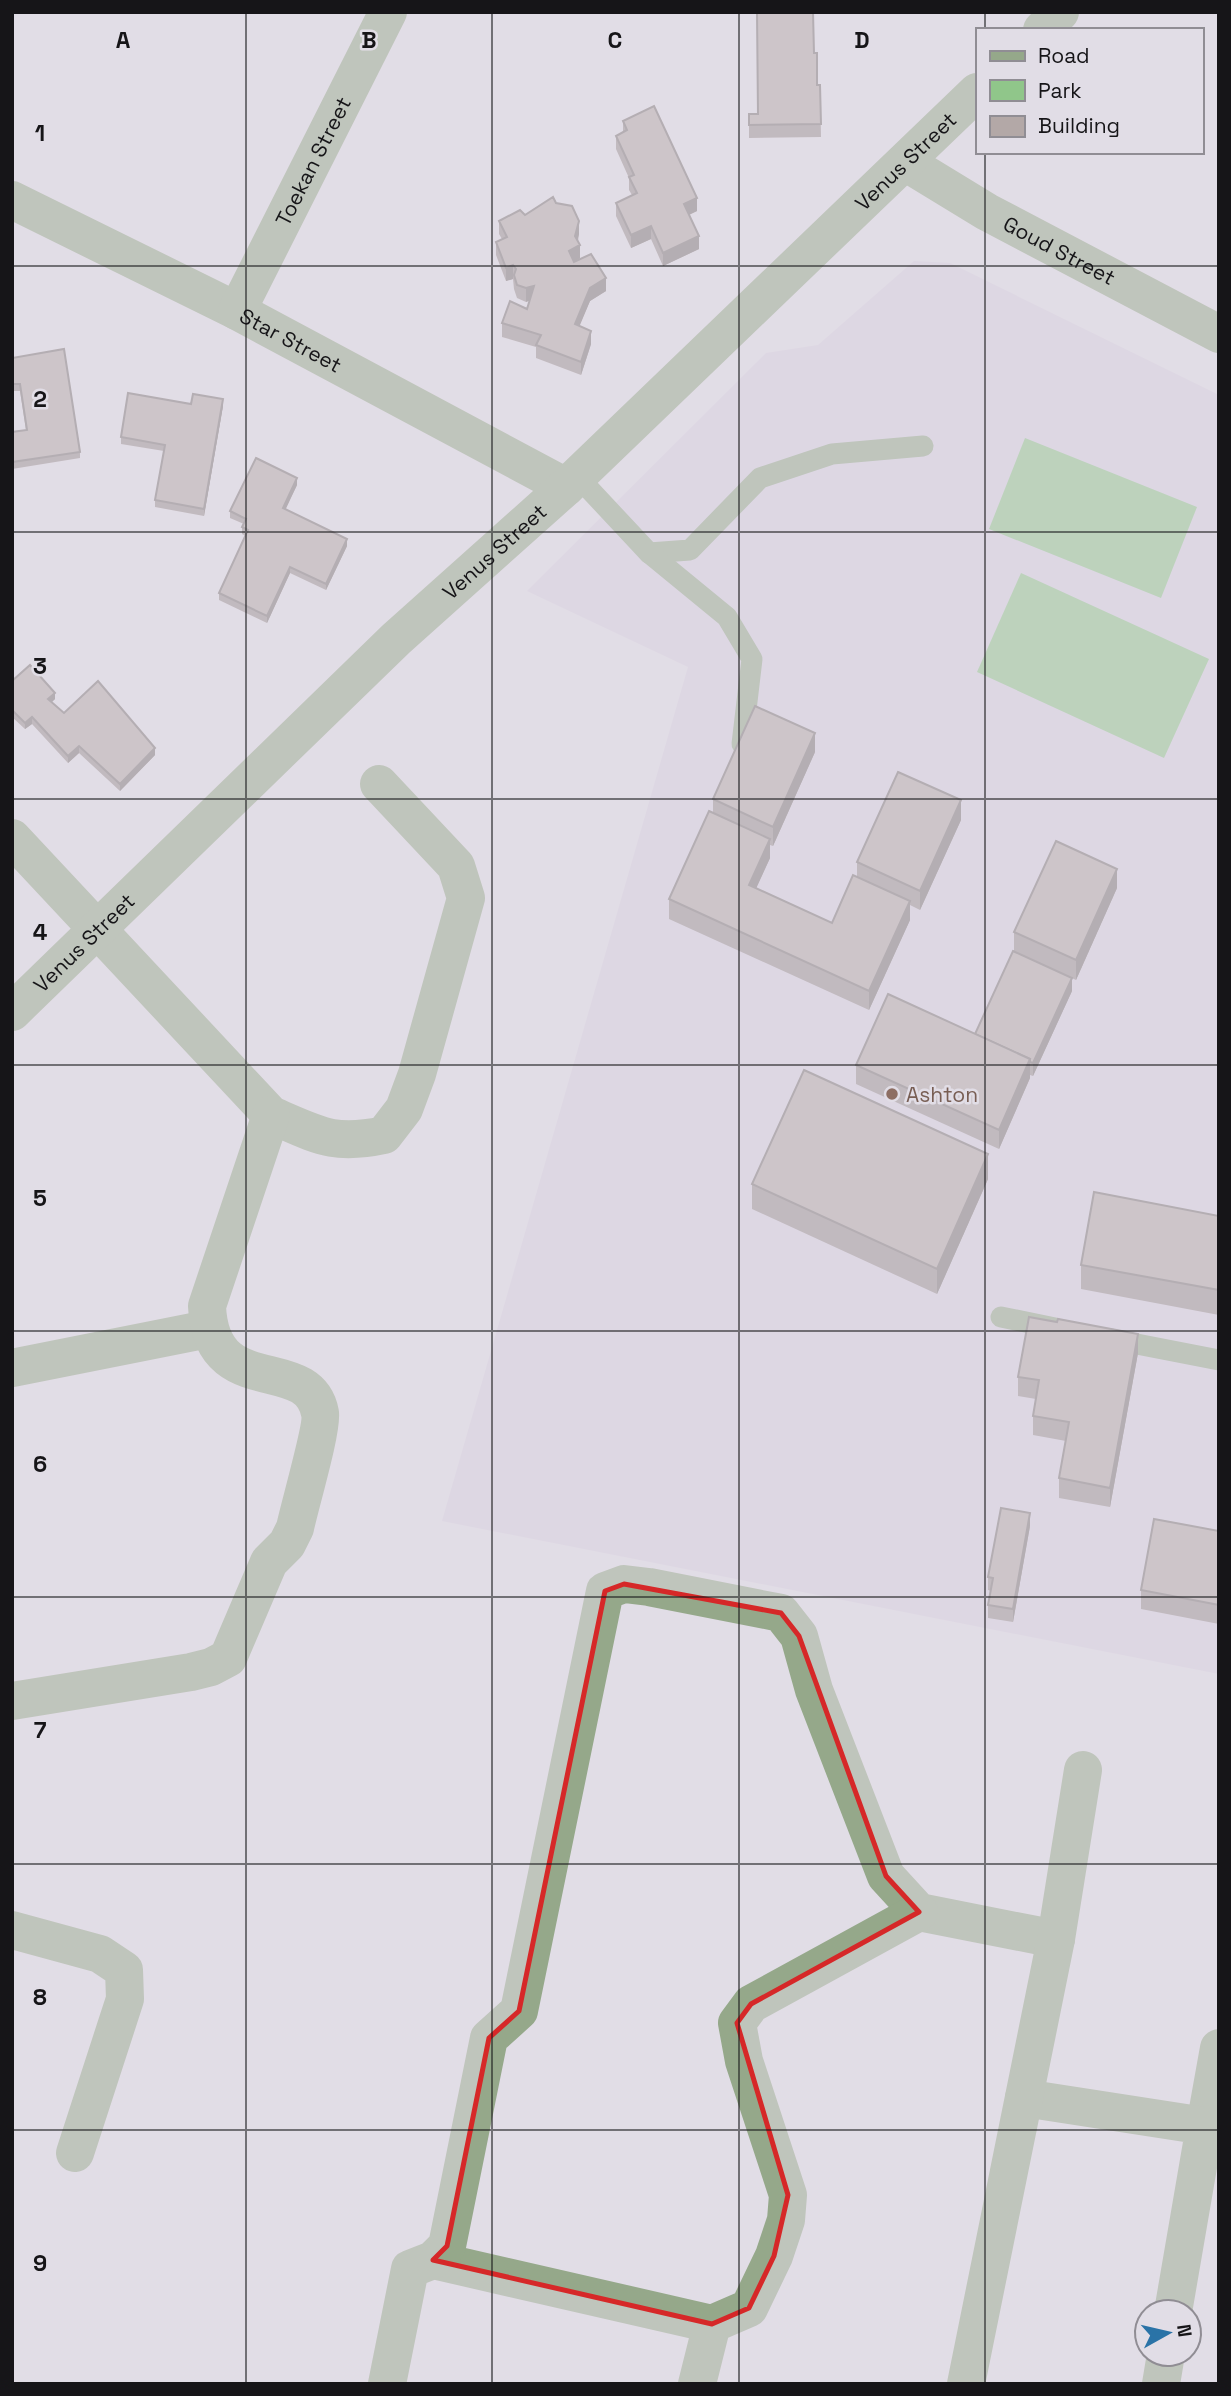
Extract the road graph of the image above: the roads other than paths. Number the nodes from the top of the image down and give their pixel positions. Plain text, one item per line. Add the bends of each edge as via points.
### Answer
1 (388, 12) edge
2 (1060, 12) edge
3 (1044, 28) edge
4 (976, 93) edge
5 (905, 162) junction
6 (12, 200) edge
7 (237, 311) junction
8 (1219, 334) edge
9 (923, 446) dead end
10 (571, 481) junction
11 (649, 553) junction
12 (741, 744) edge
13 (379, 784) dead end
14 (12, 838) edge
15 (97, 929) junction
16 (12, 1012) edge
17 (271, 1115) junction
18 (1001, 1317) dead end
19 (208, 1329) junction
20 (1069, 1331) edge
21 (1096, 1336) edge
22 (1219, 1360) edge
23 (12, 1368) edge
24 (12, 1700) edge
25 (1083, 1770) dead end
26 (919, 1912) junction
27 (12, 1930) edge
28 (1056, 1939) junction
29 (1219, 2048) edge
30 (1024, 2098) junction
31 (1212, 2128) edge
32 (75, 2153) dead end
33 (433, 2260) junction
34 (1176, 2298) edge
35 (712, 2323) junction
36 (387, 2384) edge
37 (697, 2384) edge
38 (966, 2384) edge

1 - 7 street, Toekan Street
2 - 3 street
4 - 5 street, Venus Street
5 - 8 street, Goud Street via 987,212
5 - 10 street, Venus Street
6 - 7 street, Star Street
7 - 10 street, Star Street
9 - 11 lane via 832,454 760,478 690,550
10 - 11 lane
10 - 15 street, Venus Street via 396,639
11 - 12 lane via 727,617 752,659
13 - 17 street via 456,866 466,898 417,1074 404,1109 384,1135 329,1140
14 - 15 street
15 - 16 street, Venus Street
15 - 17 street
17 - 19 street via 208,1306
18 - 20 lane
19 - 23 street
19 - 24 street via 221,1355 248,1370 299,1383 314,1396 321,1415 295,1528 269,1562 228,1658 191,1672
21 - 22 lane
25 - 28 street
26 - 28 street
26 - 33 street via 886,1876 814,1690 799,1636 781,1613 649,1587 624,1584 605,1591 519,2011 489,2038 447,2246
26 - 35 street via 751,2004 737,2023 744,2061 788,2195 786,2220 749,2308
27 - 32 street via 100,1954 124,1970 125,1999
28 - 30 street
29 - 31 street
30 - 31 street
30 - 38 street
31 - 34 street
33 - 35 street
33 - 36 street via 410,2269
35 - 37 street

